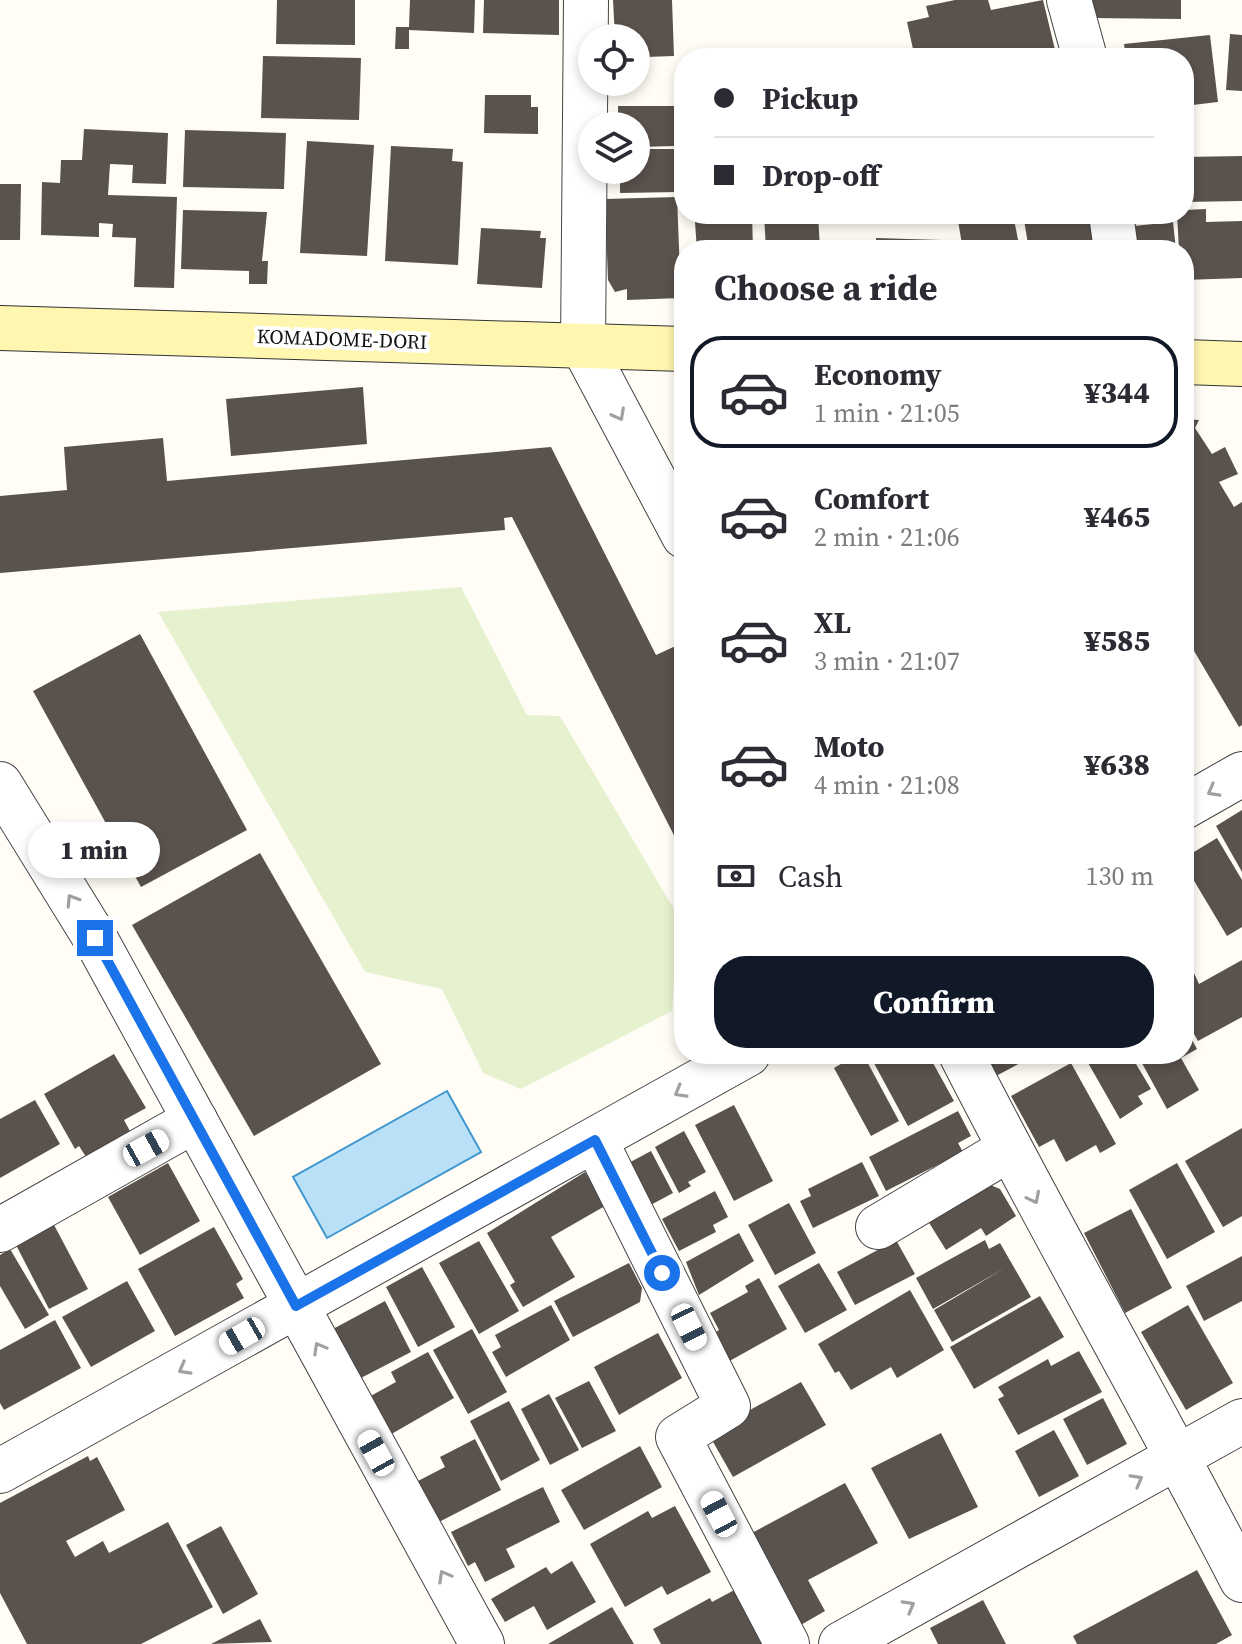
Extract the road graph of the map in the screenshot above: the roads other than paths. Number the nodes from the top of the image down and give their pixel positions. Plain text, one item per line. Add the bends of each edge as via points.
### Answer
1 (586, 0) edge
2 (1069, 0) edge
3 (1082, 48) edge
4 (0, 328) edge
5 (583, 346) junction
6 (674, 349) edge
7 (1194, 362) edge
8 (1242, 364) edge
9 (674, 517) edge
10 (1242, 774) edge
11 (0, 784) edge
12 (1194, 801) edge
13 (730, 1064) edge
14 (966, 1064) edge
15 (195, 1120) junction
16 (595, 1140) junction
17 (1009, 1149) junction
18 (878, 1227) dead end
19 (0, 1230) edge
20 (296, 1306) junction
21 (1242, 1421) edge
22 (1179, 1457) junction
23 (0, 1471) edge
24 (1242, 1580) edge
25 (482, 1644) edge
26 (787, 1644) edge
27 (841, 1644) edge

1 - 5 street
2 - 3 street
4 - 5 street, KOMADOME-DORI
5 - 6 street, KOMADOME-DORI
5 -> 9 street
7 - 8 street
10 -> 12 street
15 -> 11 street via 95,938
13 -> 16 street
14 - 17 street
15 - 19 street
15 - 20 street
16 - 20 street
16 - 26 street via 728,1406 678,1437
17 - 18 street
17 -> 22 street
20 -> 23 street
25 -> 20 street
21 - 22 street
22 - 24 street
27 -> 22 street

